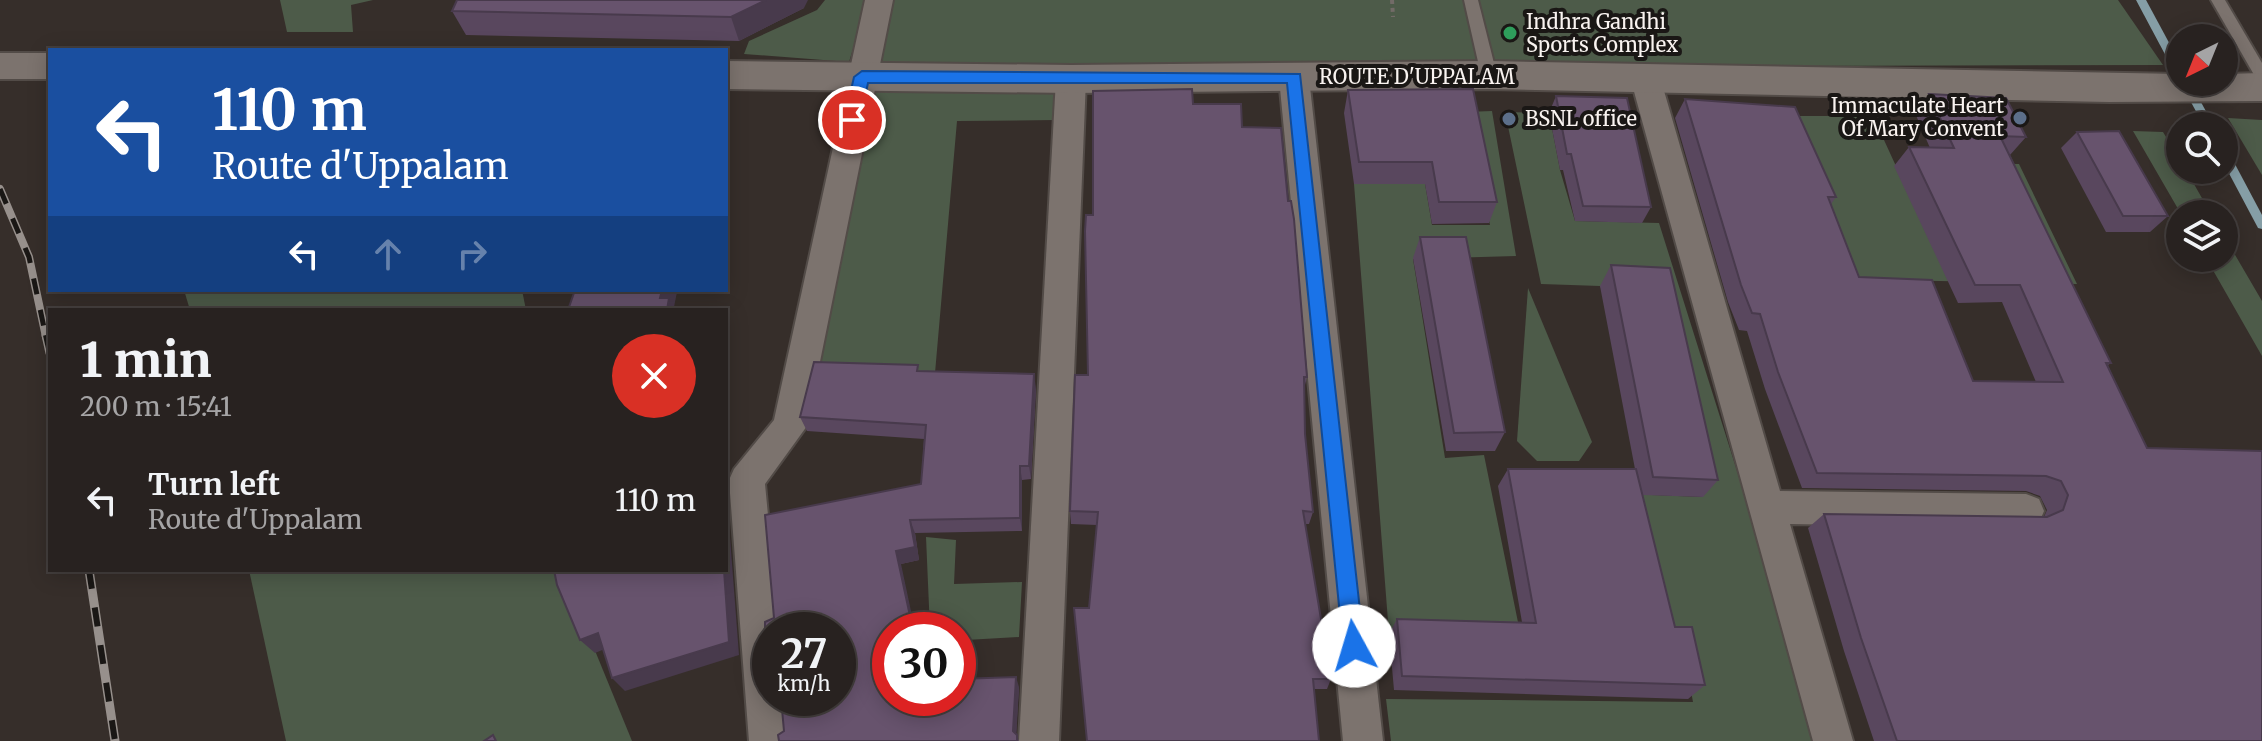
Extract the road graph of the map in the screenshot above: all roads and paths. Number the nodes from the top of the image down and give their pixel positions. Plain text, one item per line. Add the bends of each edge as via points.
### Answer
1 (879, 0) edge
2 (1392, 0) edge
3 (1471, 0) edge
4 (2218, 0) edge
5 (1393, 17) dead end
6 (0, 66) edge
7 (48, 66) edge
8 (728, 75) edge
9 (1489, 75) junction
10 (862, 77) junction
11 (1645, 77) junction
12 (1294, 78) junction
13 (1071, 79) junction
14 (2257, 84) edge
15 (1767, 507) junction
16 (2026, 511) dead end
17 (769, 741) edge
18 (1039, 741) edge
19 (1363, 741) edge
20 (1833, 741) edge

1 - 10 street
2 - 5 path
3 - 9 lane
4 - 14 lane
6 - 7 main road
8 - 10 main road, ROUTE D'UPPALAM
9 - 11 main road, ROUTE D'UPPALAM
9 - 12 main road, ROUTE D'UPPALAM
10 - 13 main road, ROUTE D'UPPALAM
10 - 17 street via 790,426 747,480
11 - 14 main road, ROUTE D'UPPALAM via 2109,88
11 - 15 street
12 - 13 main road, ROUTE D'UPPALAM
12 - 19 street
13 - 18 street
15 - 16 street
15 - 20 street

